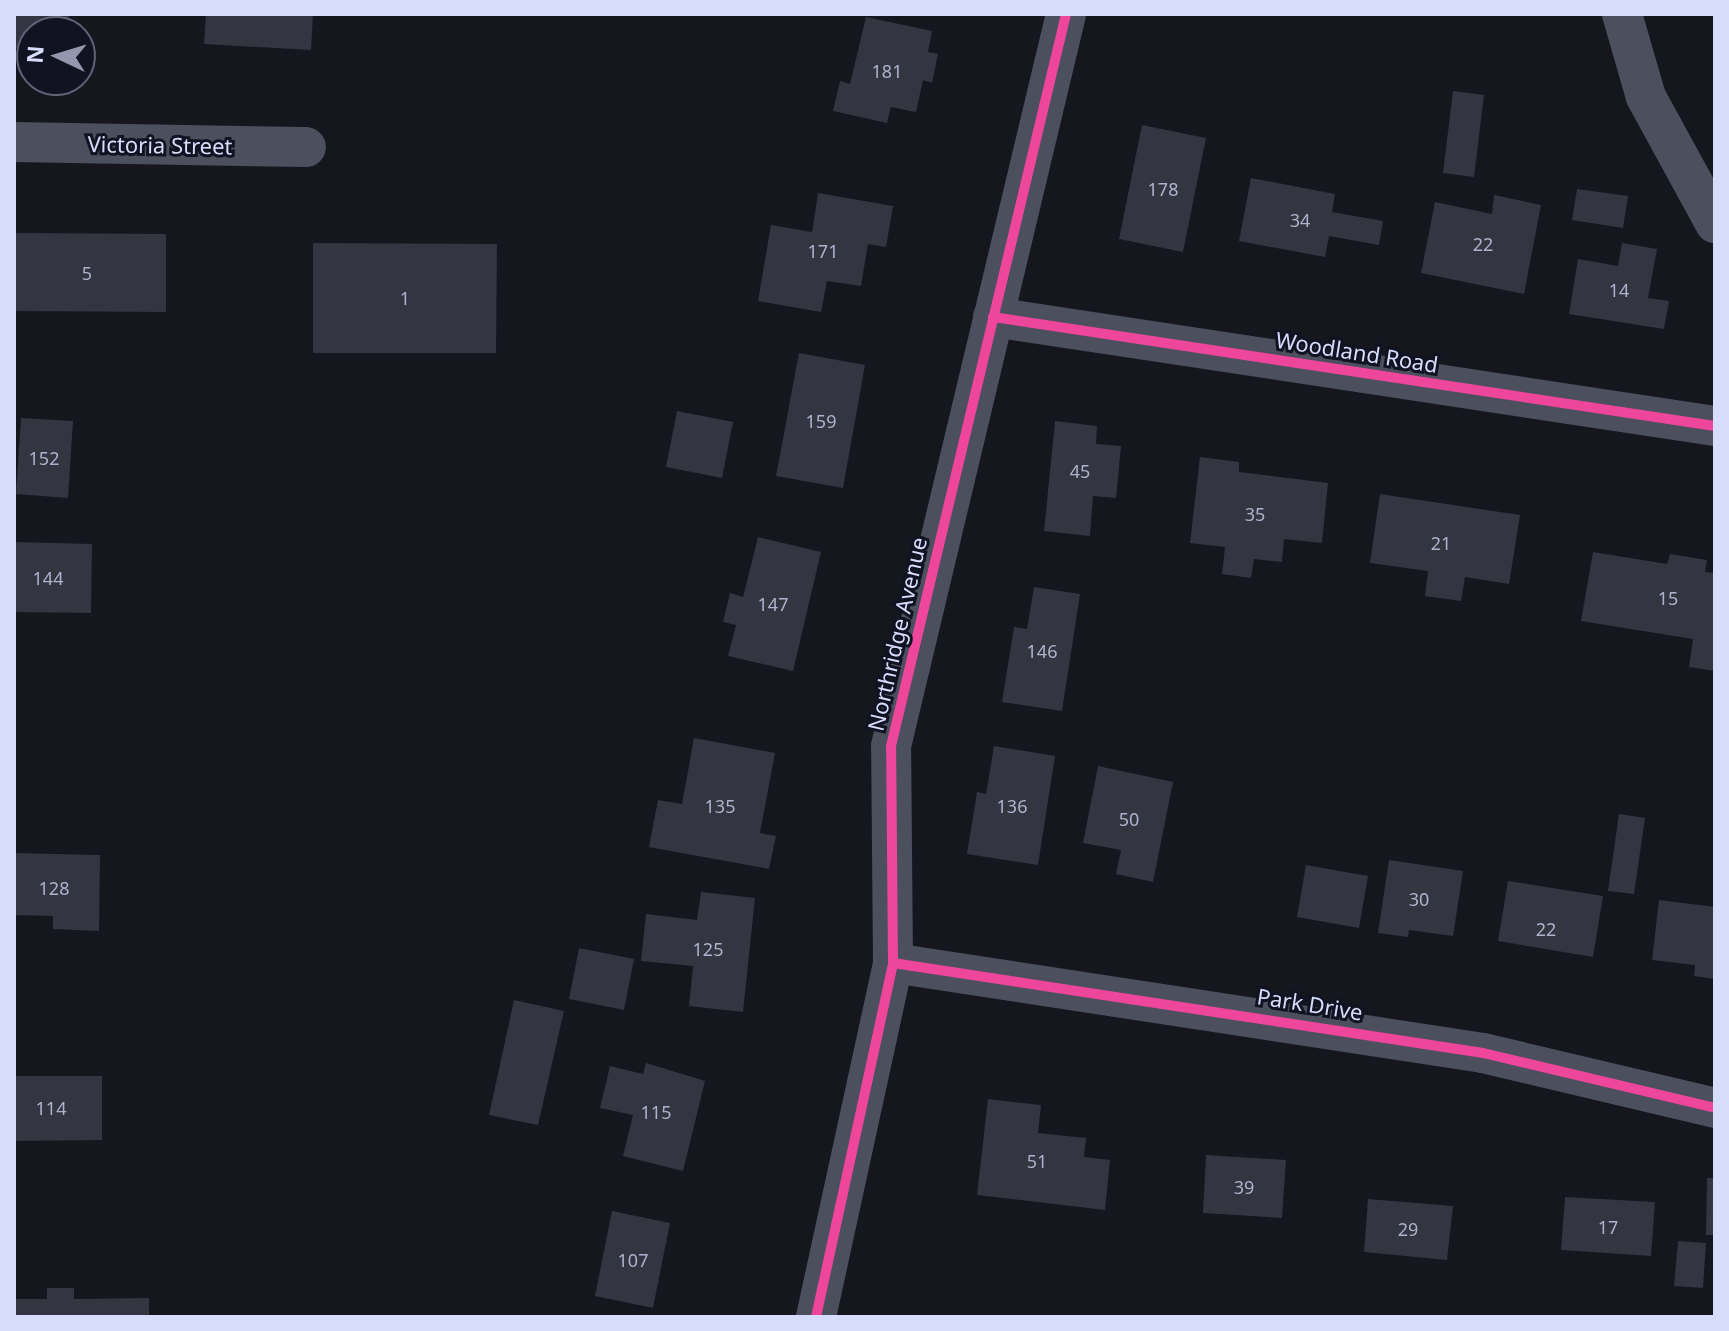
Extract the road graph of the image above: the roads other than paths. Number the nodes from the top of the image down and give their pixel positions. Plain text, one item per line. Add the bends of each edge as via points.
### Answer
1 (1066, 14) edge
2 (1622, 14) edge
3 (14, 142) edge
4 (306, 147) dead end
5 (1715, 223) edge
6 (993, 317) junction
7 (1715, 426) edge
8 (893, 963) junction
9 (1715, 1108) edge
10 (816, 1317) edge

1 - 6 street, Northridge Avenue
2 - 5 street via 1646,97
3 - 4 street, Victoria Street
6 - 7 street, Woodland Road
6 - 8 street, Northridge Avenue via 891,746
8 - 9 street, Park Drive via 1483,1053
8 - 10 street, Northridge Avenue

